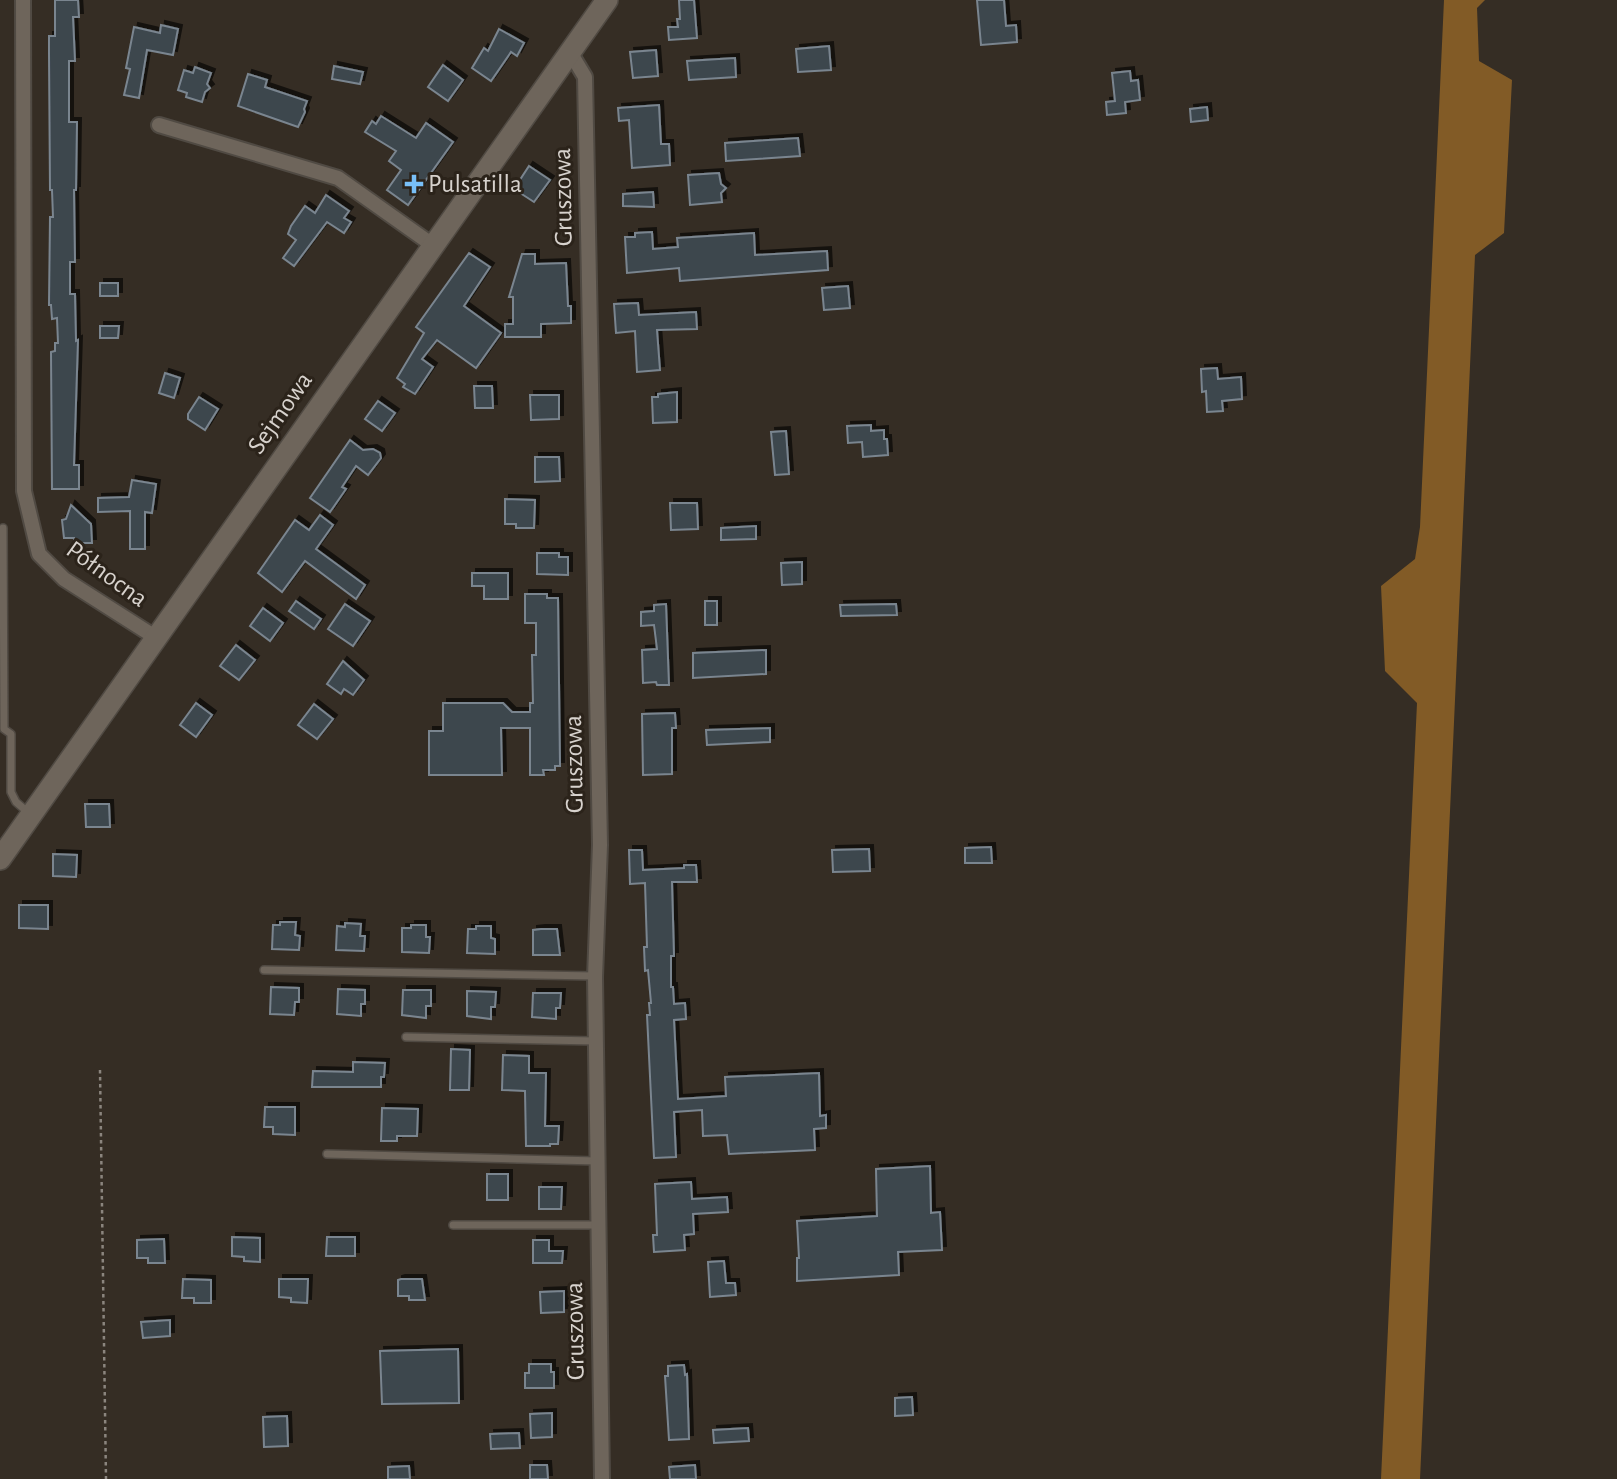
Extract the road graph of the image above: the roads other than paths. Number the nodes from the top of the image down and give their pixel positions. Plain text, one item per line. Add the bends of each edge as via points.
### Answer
1 (23, 0) edge
2 (607, 0) edge
3 (570, 52) junction
4 (159, 125) dead end
5 (434, 246) junction
6 (3, 528) dead end
7 (155, 637) junction
8 (31, 815) junction
9 (0, 859) edge
10 (264, 970) dead end
11 (595, 976) junction
12 (407, 1037) dead end
13 (596, 1041) junction
14 (327, 1154) dead end
15 (597, 1161) junction
16 (453, 1225) dead end
17 (598, 1226) junction
18 (602, 1479) edge

1 - 7 street, Północna via 24,491 39,554 64,579
2 - 3 main road, Sejmowa
3 - 5 main road, Sejmowa
3 - 11 street, Gruszowa via 585,77 600,845
4 - 5 street via 338,177
5 - 7 main road, Sejmowa
6 - 8 lane via 4,729 10,734 11,792
7 - 8 main road, Sejmowa
8 - 9 main road, Sejmowa
10 - 11 lane
11 - 13 street, Gruszowa
12 - 13 lane
13 - 15 street, Gruszowa
14 - 15 lane
15 - 17 street, Gruszowa
16 - 17 lane
17 - 18 street, Gruszowa

